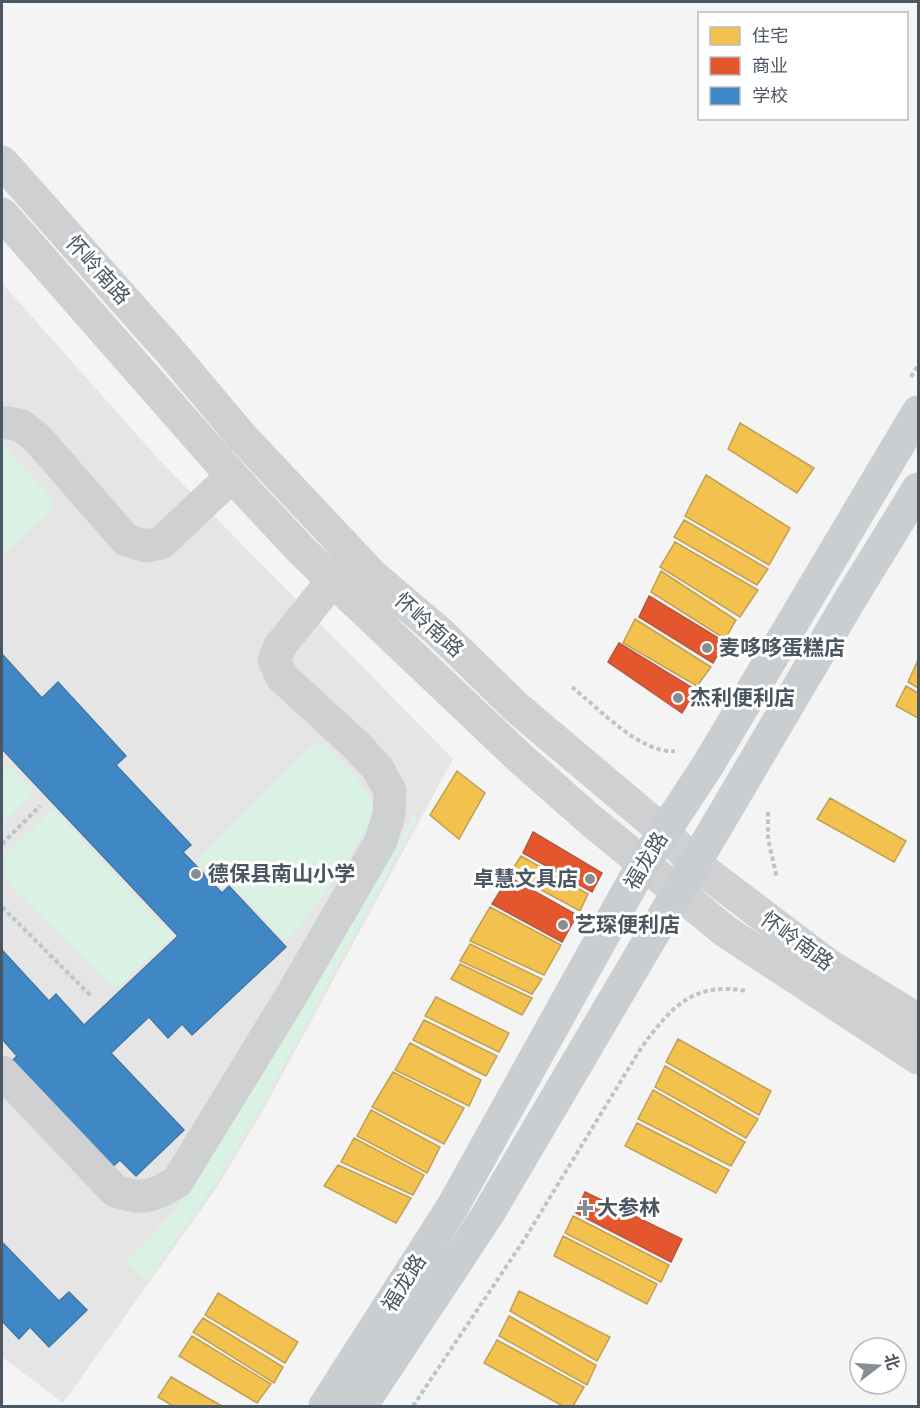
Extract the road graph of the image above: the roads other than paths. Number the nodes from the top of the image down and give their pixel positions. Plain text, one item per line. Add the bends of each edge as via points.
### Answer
1 (2, 162) edge
2 (2, 214) edge
3 (911, 399) edge
4 (2, 422) edge
5 (232, 476) junction
6 (918, 489) edge
7 (333, 580) junction
8 (663, 831) junction
9 (643, 864) junction
10 (696, 864) junction
11 (679, 894) junction
12 (918, 1020) edge
13 (918, 1058) edge
14 (2, 1072) edge
15 (325, 1407) edge
16 (361, 1407) edge

1 - 8 street, 怀岭南路 via 242,437 365,567 516,707
2 - 5 street, 怀岭南路
3 - 8 main road, 福龙路 via 708,765
4 - 5 street via 20,425 37,438 126,540 146,546 161,543
5 - 7 street, 怀岭南路
6 - 10 main road, 福龙路
7 - 9 street, 怀岭南路 via 518,756
7 - 14 street via 280,646 274,660 282,677 378,769 390,791 389,815 381,841 177,1182 156,1195 135,1197 115,1191
8 - 9 main road, 福龙路
8 - 10 street, 怀岭南路
9 - 11 street, 怀岭南路
9 - 15 main road, 福龙路 via 453,1206
10 - 11 main road, 福龙路
10 - 12 street, 怀岭南路 via 827,964
11 - 13 street, 怀岭南路 via 725,931
11 - 16 main road, 福龙路 via 488,1214

